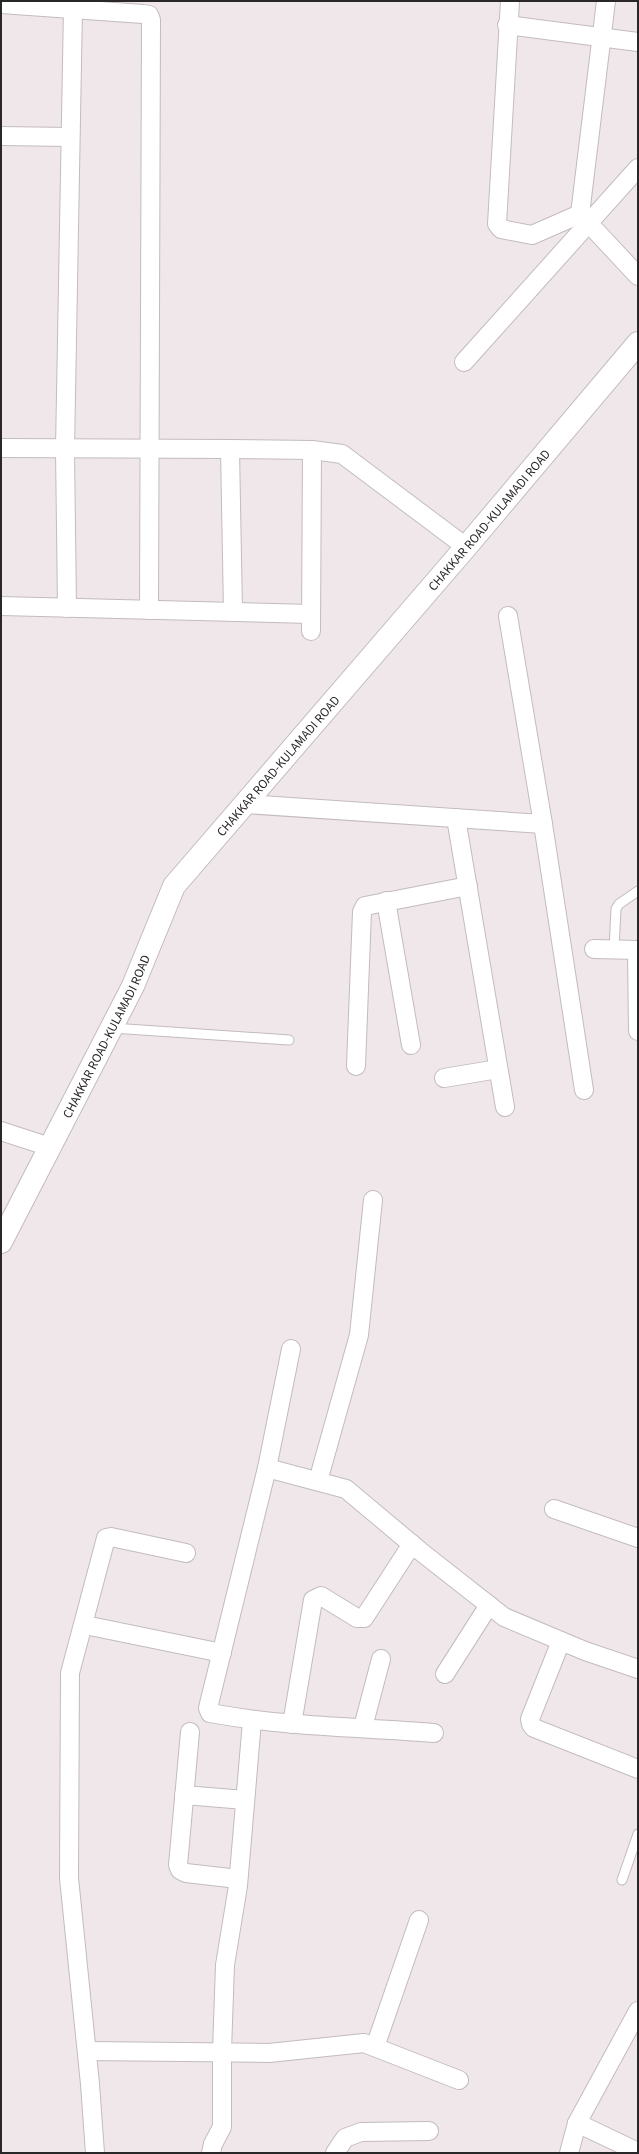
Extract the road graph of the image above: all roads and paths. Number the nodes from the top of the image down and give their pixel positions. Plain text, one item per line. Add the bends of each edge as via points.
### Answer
1 (510, 1) edge
2 (606, 1) edge
3 (1, 4) edge
4 (73, 8) junction
5 (508, 25) junction
6 (602, 38) junction
7 (638, 42) edge
8 (1, 136) edge
9 (70, 136) junction
10 (638, 168) edge
11 (584, 219) junction
12 (638, 276) edge
13 (638, 343) edge
14 (464, 362) dead end
15 (1, 448) edge
16 (150, 448) junction
17 (65, 449) junction
18 (230, 449) junction
19 (312, 450) junction
20 (466, 547) junction
21 (1, 606) edge
22 (67, 608) junction
23 (149, 610) junction
24 (233, 612) junction
25 (508, 616) dead end
26 (245, 804) junction
27 (456, 818) junction
28 (543, 824) junction
29 (468, 886) junction
30 (638, 891) edge
31 (386, 902) junction
32 (594, 949) dead end
33 (614, 949) junction
34 (638, 950) edge
35 (112, 1028) junction
36 (638, 1031) edge
37 (289, 1040) dead end
38 (411, 1045) dead end
39 (356, 1066) dead end
40 (498, 1069) junction
41 (444, 1078) dead end
42 (584, 1090) dead end
43 (505, 1107) dead end
44 (1, 1131) edge
45 (50, 1147) junction
46 (373, 1200) dead end
47 (1, 1242) edge
48 (291, 1349) dead end
49 (267, 1468) junction
50 (318, 1481) junction
51 (554, 1509) dead end
52 (638, 1538) edge
53 (412, 1544) junction
54 (186, 1553) dead end
55 (489, 1605) junction
56 (84, 1625) junction
57 (561, 1641) junction
58 (222, 1653) junction
59 (381, 1659) dead end
60 (638, 1670) edge
61 (445, 1674) dead end
62 (292, 1724) junction
63 (363, 1727) junction
64 (251, 1729) junction
65 (190, 1732) dead end
66 (434, 1733) dead end
67 (638, 1769) edge
68 (184, 1796) junction
69 (245, 1800) junction
70 (638, 1834) edge
71 (238, 1879) junction
72 (622, 1880) dead end
73 (418, 1920) dead end
74 (638, 2011) edge
75 (376, 2047) junction
76 (87, 2051) junction
77 (222, 2051) junction
78 (459, 2080) dead end
79 (577, 2123) junction
80 (429, 2131) dead end
81 (638, 2152) edge
82 (95, 2153) edge
83 (210, 2153) edge
84 (335, 2153) edge
85 (569, 2153) edge

1 - 5 street
2 - 6 street
3 - 4 street
4 - 9 street
4 - 16 street via 143,14 149,15 151,20
5 - 6 street
5 - 11 street via 497,224 501,229 532,235
6 - 7 street
6 - 11 street
8 - 9 street
9 - 17 street
10 - 11 street
11 - 12 street
11 - 14 street
13 - 20 street, CHAKKAR ROAD-KULAMADI ROAD
15 - 17 street
16 - 17 street
16 - 18 street
16 - 23 street
17 - 22 street
18 - 19 street
18 - 24 street
19 - 20 street via 342,454
19 - 24 street via 311,623
20 - 26 street, CHAKKAR ROAD-KULAMADI ROAD
21 - 22 street
22 - 23 street
23 - 24 street
25 - 28 street
26 - 27 street
26 - 35 street, CHAKKAR ROAD-KULAMADI ROAD via 174,886 133,986
27 - 28 street
27 - 29 street
28 - 42 street
29 - 31 street
29 - 40 street
30 - 33 lane via 616,909
31 - 38 street
31 - 39 street via 365,906 362,912
32 - 33 street
33 - 34 street
34 - 36 street
35 - 37 lane
35 - 45 street, CHAKKAR ROAD-KULAMADI ROAD
40 - 41 street
40 - 43 street
44 - 45 street
45 - 47 street, CHAKKAR ROAD-KULAMADI ROAD
46 - 50 street via 359,1335
48 - 49 street
49 - 50 street
49 - 58 street
50 - 53 street via 351,1492
51 - 52 street
53 - 55 street
53 - 62 street via 364,1618 357,1618 321,1596 313,1600
54 - 56 street via 106,1538
55 - 57 street via 504,1617
55 - 61 street
56 - 58 street
56 - 76 street via 72,1667 69,1878
57 - 60 street
57 - 67 street via 530,1719 531,1724 534,1728
58 - 64 street via 209,1702 210,1713
59 - 63 street
62 - 63 street
62 - 64 street
63 - 66 street
64 - 69 street
65 - 68 street
68 - 69 street
68 - 71 street via 178,1865 180,1870 186,1873
69 - 71 street
70 - 72 lane
71 - 77 street via 225,1965
73 - 75 street
74 - 79 street
75 - 77 street via 354,2043 269,2053
75 - 78 street
76 - 77 street
76 - 82 street
77 - 83 street via 222,2127
79 - 81 street
79 - 85 street
80 - 84 street via 361,2132 345,2138

